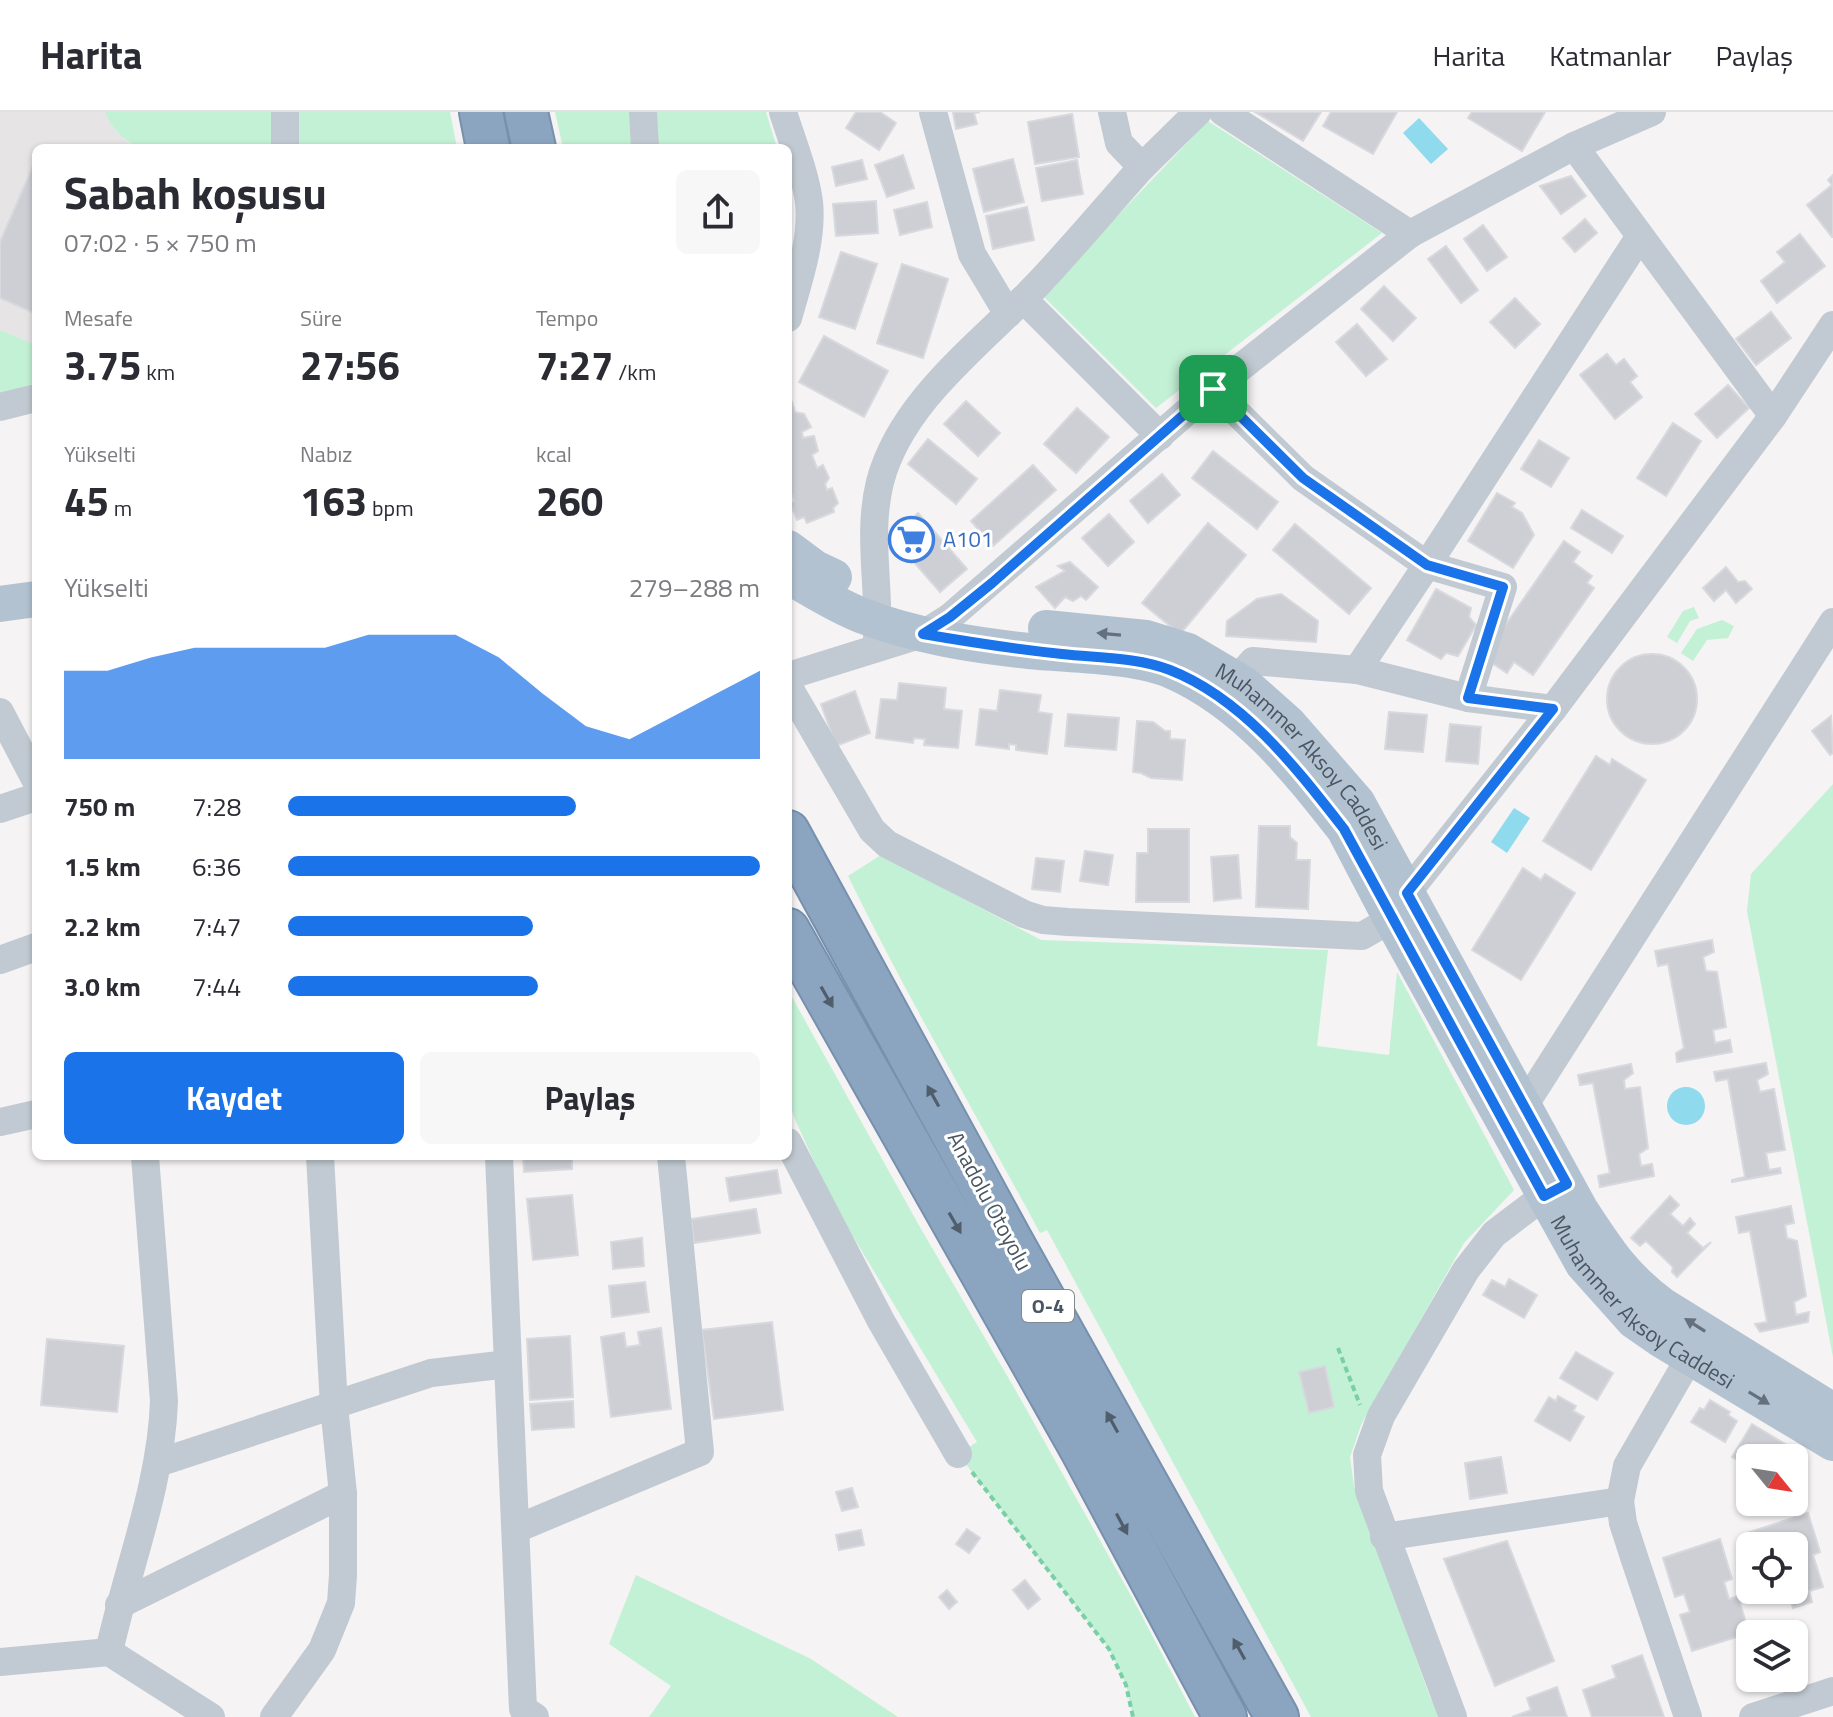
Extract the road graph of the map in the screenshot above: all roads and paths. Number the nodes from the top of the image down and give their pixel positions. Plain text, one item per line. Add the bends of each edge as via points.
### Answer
1 (285, 112) edge
2 (481, 112) edge
3 (526, 112) edge
4 (643, 112) edge
5 (783, 112) edge
6 (933, 112) edge
7 (1112, 112) edge
8 (1198, 112) edge
9 (1223, 112) edge
10 (1648, 112) edge
11 (285, 144) edge
12 (487, 144) edge
13 (533, 144) edge
14 (645, 144) edge
15 (1574, 146) junction
16 (1142, 167) junction
17 (1410, 234) junction
18 (1640, 236) junction
19 (792, 302) edge
20 (1015, 307) junction
21 (1833, 325) edge
22 (1213, 389) junction
23 (32, 399) edge
24 (0, 407) edge
25 (1773, 416) junction
26 (1160, 436) junction
27 (792, 551) edge
28 (1427, 565) junction
29 (32, 576) edge
30 (792, 578) edge
31 (0, 580) edge
32 (32, 600) edge
33 (0, 604) edge
34 (877, 622) junction
35 (1833, 622) edge
36 (936, 625) junction
37 (1357, 670) junction
38 (792, 674) edge
39 (1228, 689) junction
40 (792, 693) edge
41 (1468, 698) junction
42 (1553, 709) junction
43 (0, 712) edge
44 (32, 773) edge
45 (32, 798) edge
46 (0, 809) edge
47 (792, 840) edge
48 (1398, 904) junction
49 (792, 937) edge
50 (32, 948) edge
51 (0, 960) edge
52 (1524, 1106) junction
53 (32, 1115) edge
54 (0, 1122) edge
55 (792, 1150) edge
56 (145, 1160) edge
57 (320, 1160) edge
58 (499, 1160) edge
59 (671, 1160) edge
60 (1555, 1190) junction
61 (1338, 1348) dead end
62 (1690, 1357) junction
63 (508, 1364) junction
64 (334, 1406) junction
65 (1833, 1411) edge
66 (1373, 1436) junction
67 (1833, 1443) edge
68 (958, 1454) joint
69 (158, 1463) junction
70 (343, 1494) junction
71 (1620, 1501) junction
72 (516, 1529) junction
73 (1384, 1537) junction
74 (119, 1605) junction
75 (109, 1652) junction
76 (0, 1662) edge
77 (1833, 1691) edge
78 (525, 1714) edge
79 (211, 1717) edge
80 (274, 1717) edge
81 (1133, 1717) edge
82 (1225, 1717) edge
83 (1277, 1717) edge
84 (1453, 1717) edge
85 (1688, 1717) edge
86 (1753, 1717) edge

1 - 11 street
2 - 12 highway
3 - 13 highway
4 - 14 street
5 - 19 street via 809,213
6 - 20 street via 972,254
7 - 16 street via 1119,143
8 - 16 street
9 - 17 street
10 - 15 street
15 - 17 street
15 - 18 street
16 - 20 street
17 - 22 street
18 - 25 street
18 - 28 street
20 - 26 street
20 - 34 street via 914,412 888,457 875,512
21 - 25 street
22 - 26 street
22 - 28 street via 1303,478
23 - 24 street
25 - 42 street
26 - 36 street
27 - 34 main road, Muhammer Aksoy Caddesi
28 - 37 street
28 - 41 street via 1503,587
29 - 31 main road
30 - 34 main road, Muhammer Aksoy Caddesi
32 - 33 main road
34 - 36 main road, Muhammer Aksoy Caddesi
34 - 36 street
34 - 38 street
35 - 52 street
36 - 39 main road, Muhammer Aksoy Caddesi via 1146,638 1188,651
37 - 39 street via 1253,661
37 - 41 street
39 - 48 main road, Muhammer Aksoy Caddesi via 1344,829
40 - 48 street via 872,830 887,844 1024,914 1068,922 1362,936 1381,925
41 - 42 street
42 - 48 street
43 - 44 street
45 - 46 street
83 -> 47 highway, Anadolu Otoyolu / O-4
48 - 52 main road, Muhammer Aksoy Caddesi
48 - 60 main road, Muhammer Aksoy Caddesi
49 -> 82 highway, Anadolu Otoyolu / O-4 via 1082,1450
50 - 51 street
52 - 60 main road, Muhammer Aksoy Caddesi
53 - 54 street
55 - 68 street
56 - 69 street via 164,1401
57 - 64 street
58 - 63 street
59 - 72 street via 700,1452
60 - 62 main road, Muhammer Aksoy Caddesi via 1583,1264 1634,1321
65 -> 60 main road, Muhammer Aksoy Caddesi via 1637,1286
60 - 66 street via 1503,1226 1479,1252
61 - 66 path
62 -> 67 main road, Muhammer Aksoy Caddesi
62 - 71 street via 1627,1466
63 - 64 street via 431,1373
63 - 72 street
64 - 69 street
64 - 70 street
66 - 73 street via 1367,1476
68 - 81 path via 1109,1649 1126,1685
69 - 74 street
70 - 74 street
70 - 80 street via 341,1603 322,1650
71 - 73 street
71 - 85 street
72 - 78 street
73 - 84 street
74 - 75 street
75 - 76 street
75 - 79 street
77 - 86 street

